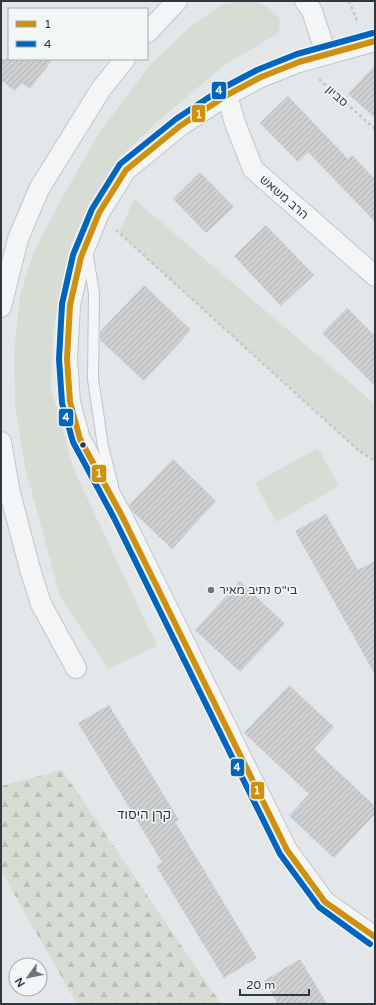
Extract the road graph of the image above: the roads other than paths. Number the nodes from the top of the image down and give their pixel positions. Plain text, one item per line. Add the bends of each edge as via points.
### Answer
1 (177, 1) edge
2 (305, 1) edge
3 (148, 32) edge
4 (375, 41) edge
5 (326, 54) junction
6 (124, 60) edge
7 (227, 95) junction
8 (86, 245) junction
9 (375, 276) edge
10 (1, 307) edge
11 (1, 442) edge
12 (121, 514) junction
13 (76, 668) dead end
14 (375, 937) edge

1 - 3 street
2 - 5 street via 312,11
4 - 5 street
5 - 7 street via 261,77
6 - 10 street via 102,89 39,189 18,239
7 - 8 street via 180,126 126,170 99,213
7 - 9 street, הרב משאש via 253,169
8 - 12 lane via 94,293 93,379 97,412
8 - 12 street via 70,305 67,359 70,402 80,439
11 - 13 street via 10,493 41,604
12 - 14 street via 287,850 325,902

